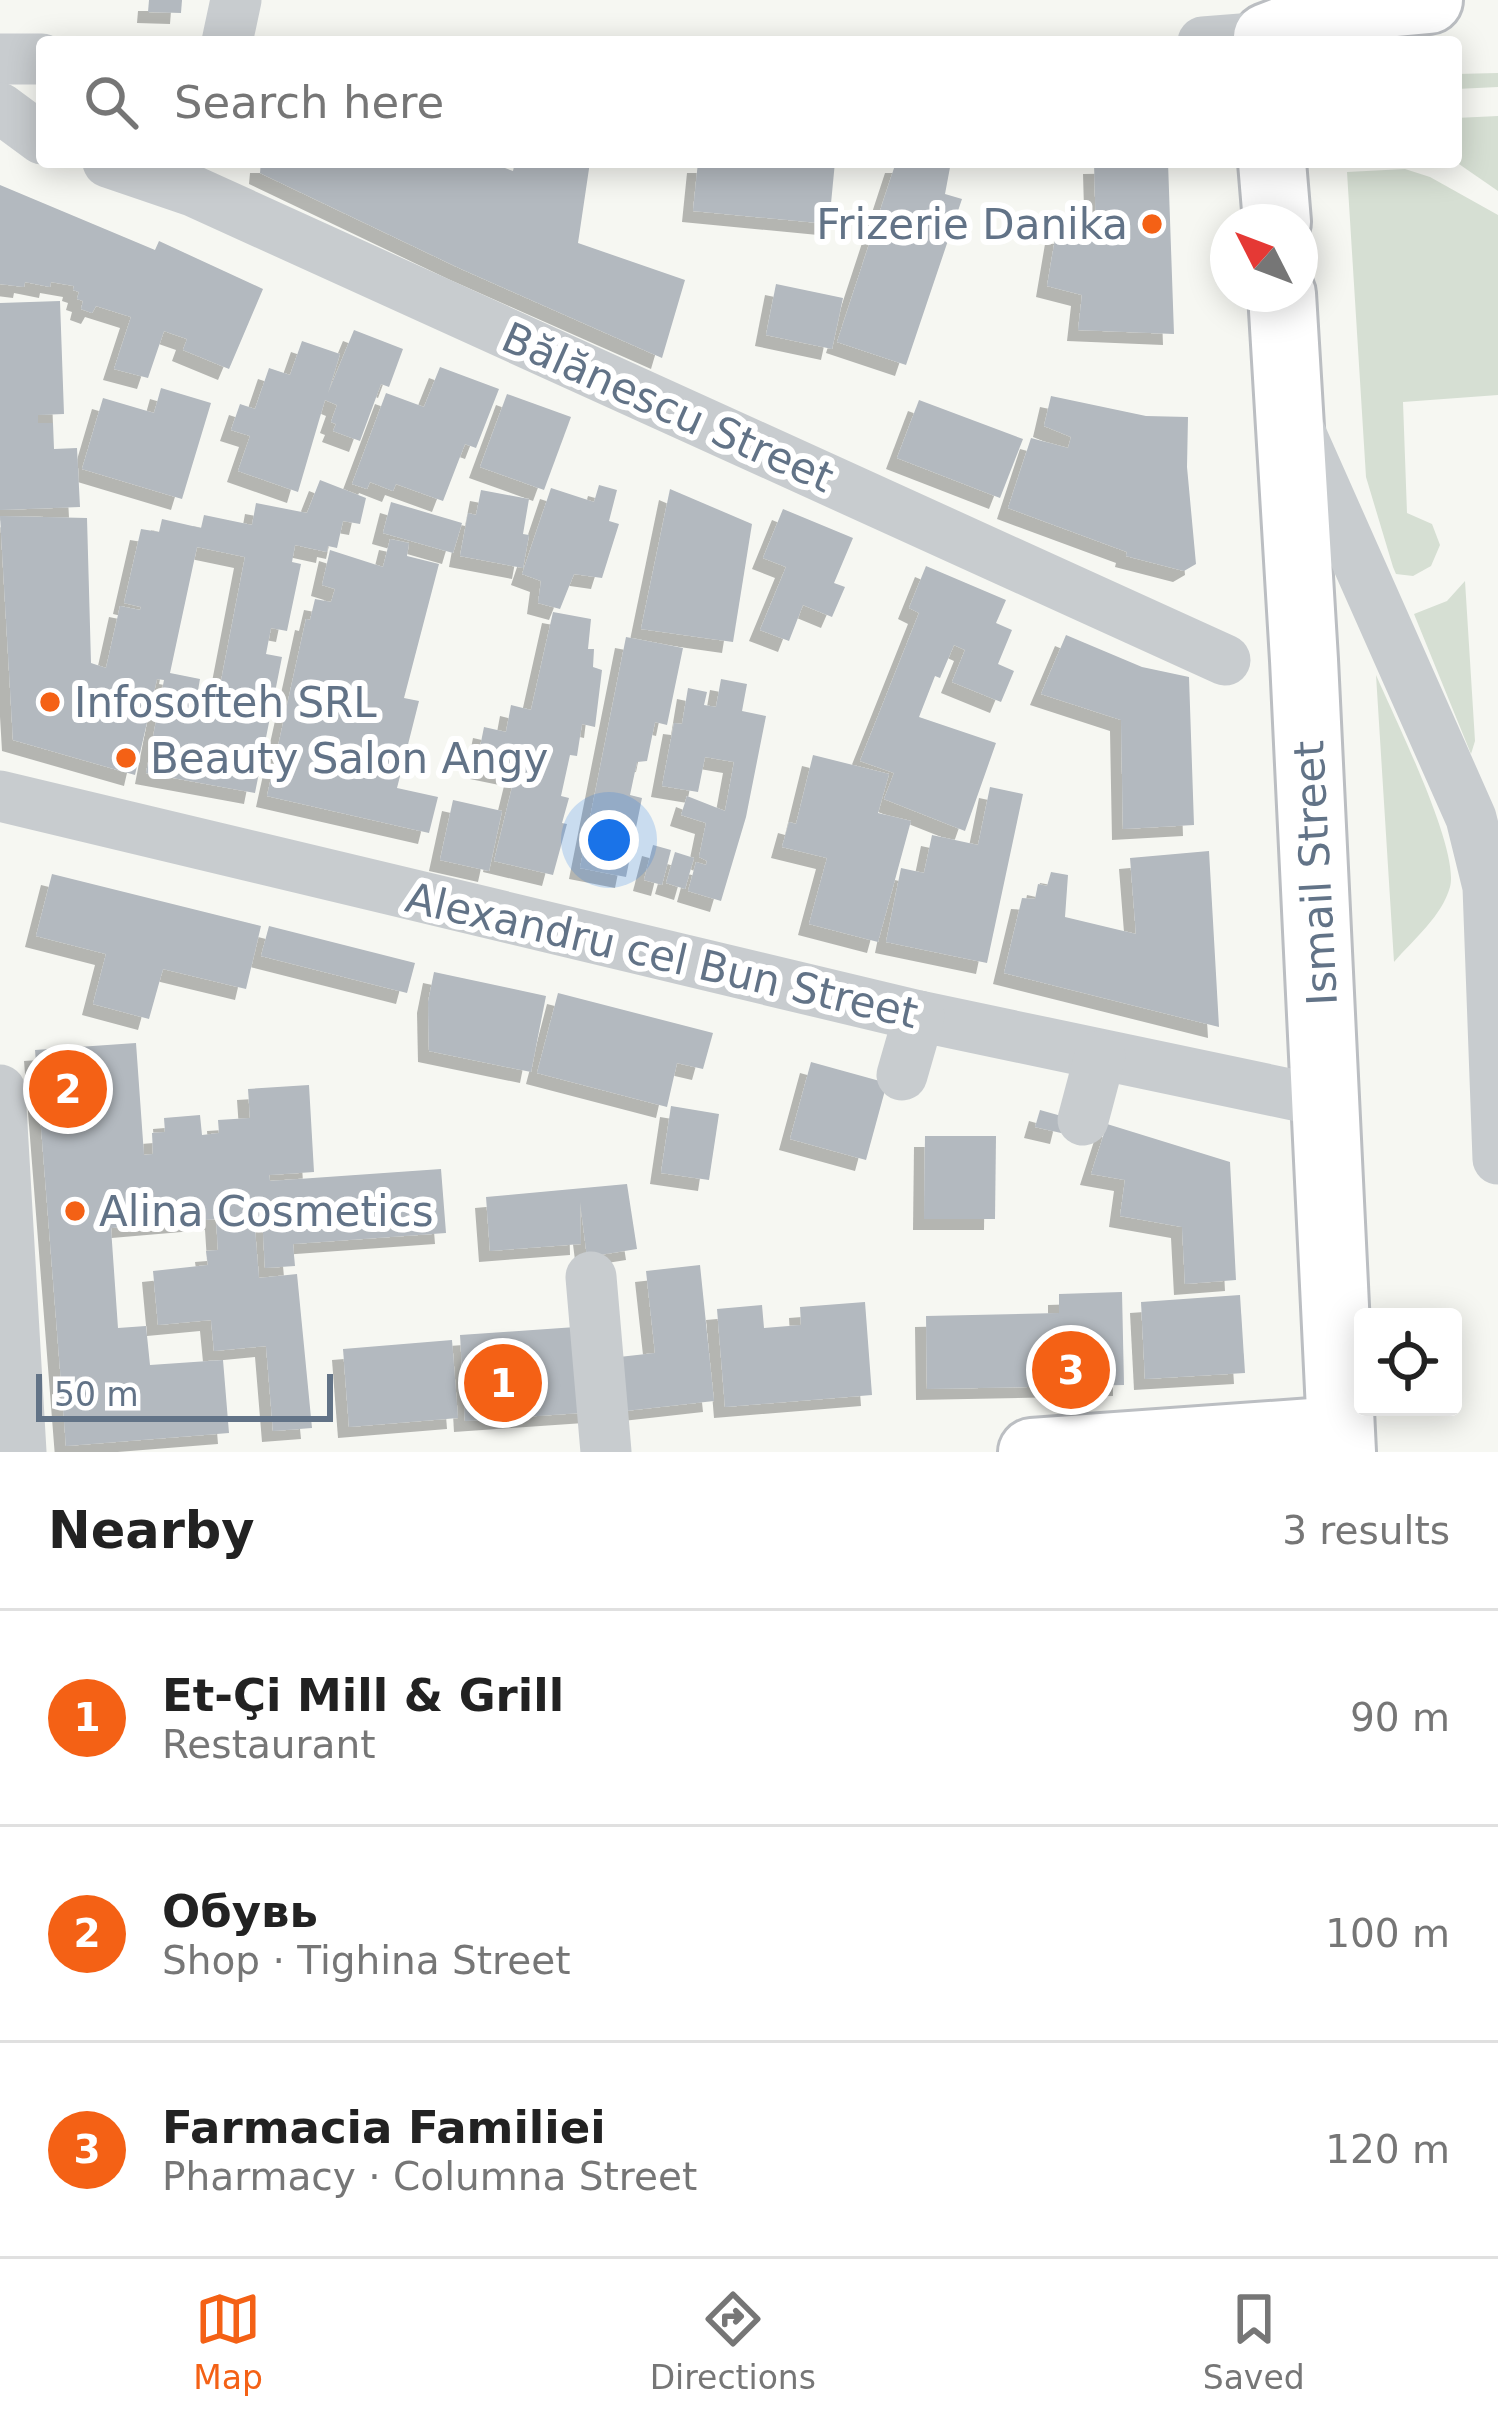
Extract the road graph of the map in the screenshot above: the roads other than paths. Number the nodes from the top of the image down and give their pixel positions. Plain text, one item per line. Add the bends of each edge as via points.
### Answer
1 (236, 0) edge
2 (1429, 0) edge
3 (1250, 30) edge
4 (228, 36) edge
5 (36, 58) edge
6 (0, 59) edge
7 (0, 108) edge
8 (36, 135) edge
9 (143, 168) edge
10 (1272, 168) edge
11 (196, 177) edge
12 (1276, 204) edge
13 (1283, 312) edge
14 (1290, 410) junction
15 (1226, 660) dead end
16 (0, 796) edge
17 (919, 1016) junction
18 (1100, 1056) junction
19 (902, 1075) dead end
20 (0, 1090) edge
21 (1327, 1102) junction
22 (1083, 1120) dead end
23 (1498, 1159) edge
24 (591, 1276) dead end
25 (1341, 1441) edge
26 (21, 1452) edge
27 (606, 1452) edge
28 (1032, 1452) edge

1 - 4 street
2 - 3 main road via 1343,8
5 - 6 street
7 - 8 street
9 - 11 street, Bălănescu Street
10 - 12 main road
11 - 15 street, Bălănescu Street
13 - 14 main road, Ismail Street
14 - 21 main road, Ismail Street
14 - 23 street via 1471,818 1485,867
16 - 17 street, Alexandru cel Bun Street
17 - 18 street, Alexandru cel Bun Street
17 - 19 street
18 - 21 street, Alexandru cel Bun Street
18 - 22 street
20 - 26 street
21 - 25 main road, Ismail Street
24 - 27 street
25 - 28 main road

